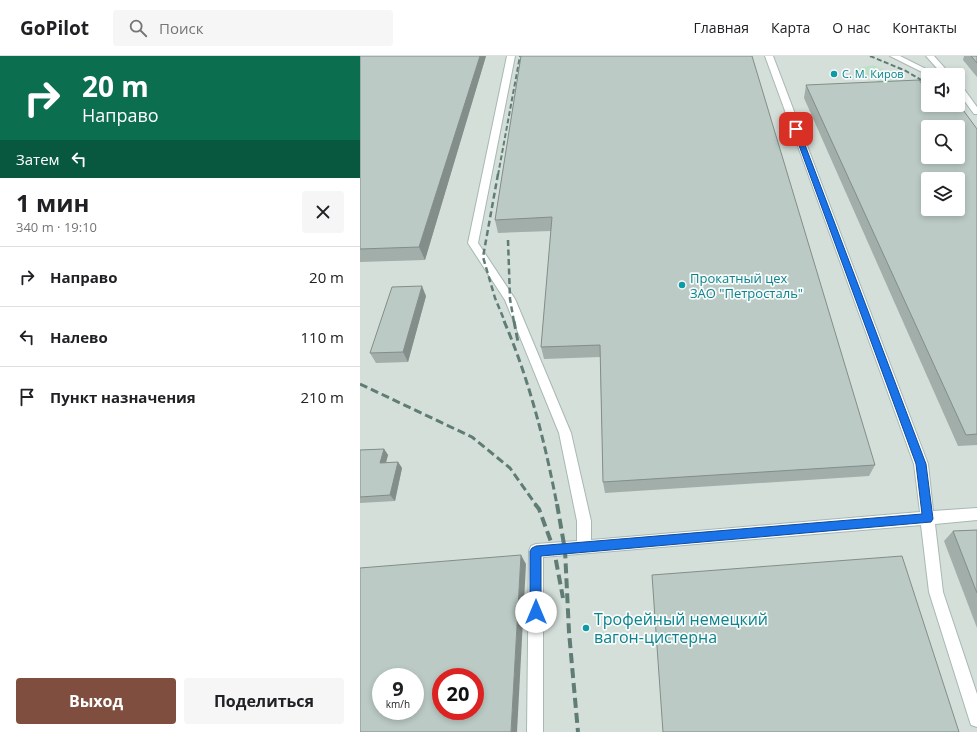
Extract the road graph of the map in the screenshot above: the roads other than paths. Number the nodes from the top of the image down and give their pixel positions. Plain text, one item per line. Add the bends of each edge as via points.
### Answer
1 (511, 56) edge
2 (769, 56) edge
3 (894, 56) edge
4 (930, 56) edge
5 (941, 68) edge
6 (921, 69) edge
7 (965, 96) edge
8 (977, 112) edge
9 (977, 514) edge
10 (928, 519) junction
11 (584, 548) junction
12 (977, 718) edge
13 (536, 732) edge

1 - 11 lane via 473,243 510,299 565,433 584,522
2 - 10 lane via 921,464
3 - 6 lane
4 - 5 lane
7 - 8 lane
9 - 10 lane
10 - 11 lane
10 - 12 lane via 936,592
11 - 13 lane via 536,551

